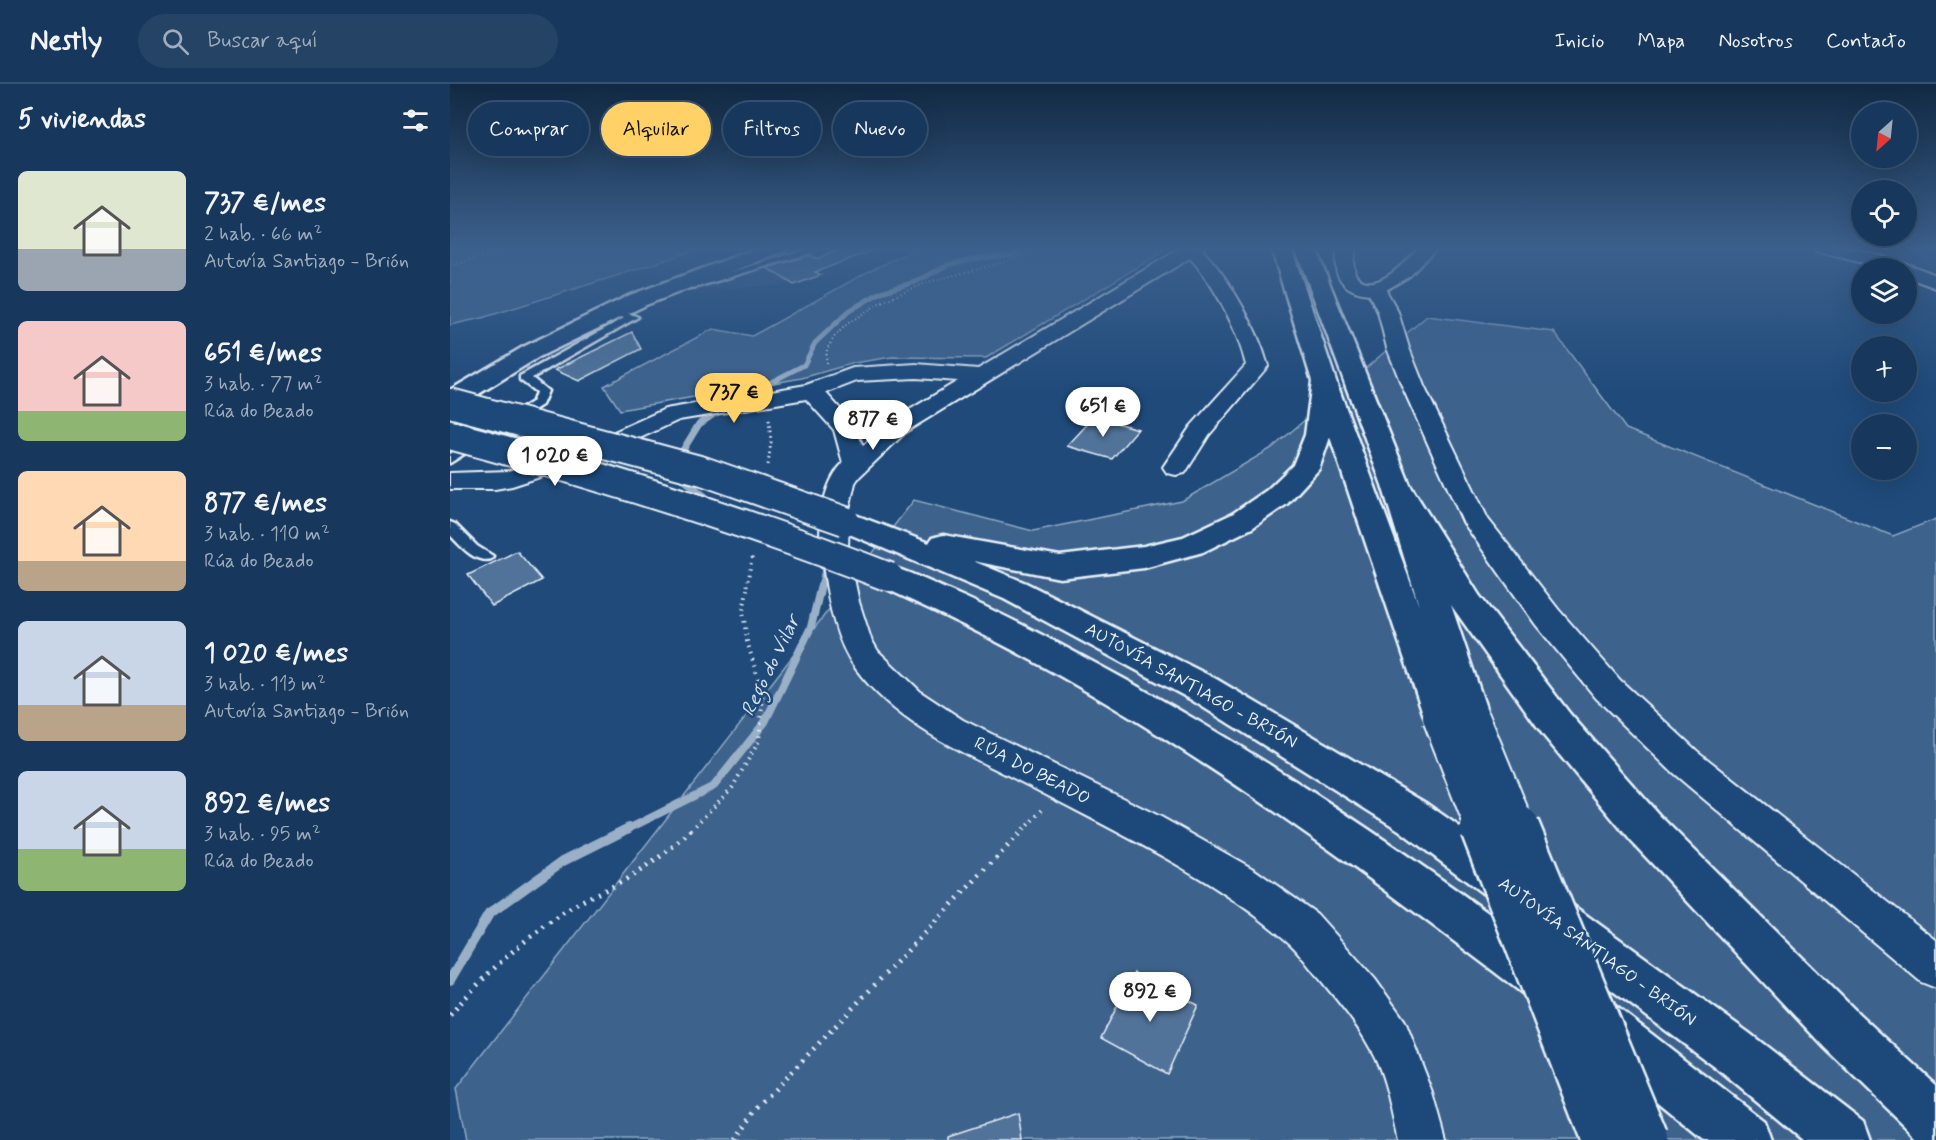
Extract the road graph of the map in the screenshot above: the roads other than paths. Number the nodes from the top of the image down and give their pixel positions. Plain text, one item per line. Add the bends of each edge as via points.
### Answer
1 (612, 296) edge
2 (648, 296) edge
3 (651, 296) edge
4 (1114, 296) edge
5 (1224, 296) edge
6 (1297, 296) edge
7 (1324, 296) edge
8 (1380, 296) edge
9 (638, 300) junction
10 (614, 311) junction
11 (982, 376) junction
12 (455, 379) edge
13 (1324, 381) junction
14 (819, 387) junction
15 (450, 402) edge
16 (899, 426) junction
17 (845, 428) junction
18 (450, 435) edge
19 (450, 459) edge
20 (856, 464) junction
21 (1176, 467) dead end
22 (450, 481) edge
23 (1396, 485) junction
24 (450, 527) edge
25 (891, 549) junction
26 (486, 556) dead end
27 (1456, 719) junction
28 (1936, 967) edge
29 (1936, 1120) edge
30 (1422, 1140) edge
31 (1605, 1140) edge
32 (1645, 1140) edge
33 (1745, 1140) edge
34 (1844, 1140) edge

1 - 12 highway
2 - 9 highway
3 - 9 lane
4 - 11 street, RÚA DO BEADO
5 - 21 street via 1257,366 1199,431
6 - 13 highway
7 - 23 highway
8 - 28 street via 1413,386 1476,522 1547,617 1608,689 1685,762
9 - 10 highway
10 - 15 highway via 531,352
10 - 19 lane via 633,317 524,378 543,392 538,404
11 - 14 street via 875,372
11 - 16 street, RÚA DO BEADO
13 - 25 highway via 1318,435 1305,469 1277,497 1251,515 1192,545 1144,557 1060,567 972,552
13 - 27 highway
14 - 17 street
14 - 22 street via 673,414 583,455 512,478
15 - 25 highway, AUTOVÍA SANTIAGO - BRIÓN, bridge via 703,471 844,520
16 - 17 street via 862,431
16 - 20 street, RÚA DO BEADO
17 - 20 street
18 - 25 highway, AUTOVÍA SANTIAGO - BRIÓN, bridge via 680,500 803,543
20 - 30 street, RÚA DO BEADO via 842,483 834,550 844,603 867,660 910,703 934,719 1148,829 1231,877 1303,928 1360,994 1389,1037 1410,1092
23 - 27 highway
23 - 29 highway via 1467,604 1557,725 1645,828 1842,1031
24 - 26 lane via 471,549
25 - 33 highway, AUTOVÍA SANTIAGO - BRIÓN via 1006,632 1081,671 1325,822 1483,935
25 - 34 highway, AUTOVÍA SANTIAGO - BRIÓN via 1015,591 1203,689 1413,817 1732,1050
27 - 31 highway, bridge
27 - 32 highway, bridge

